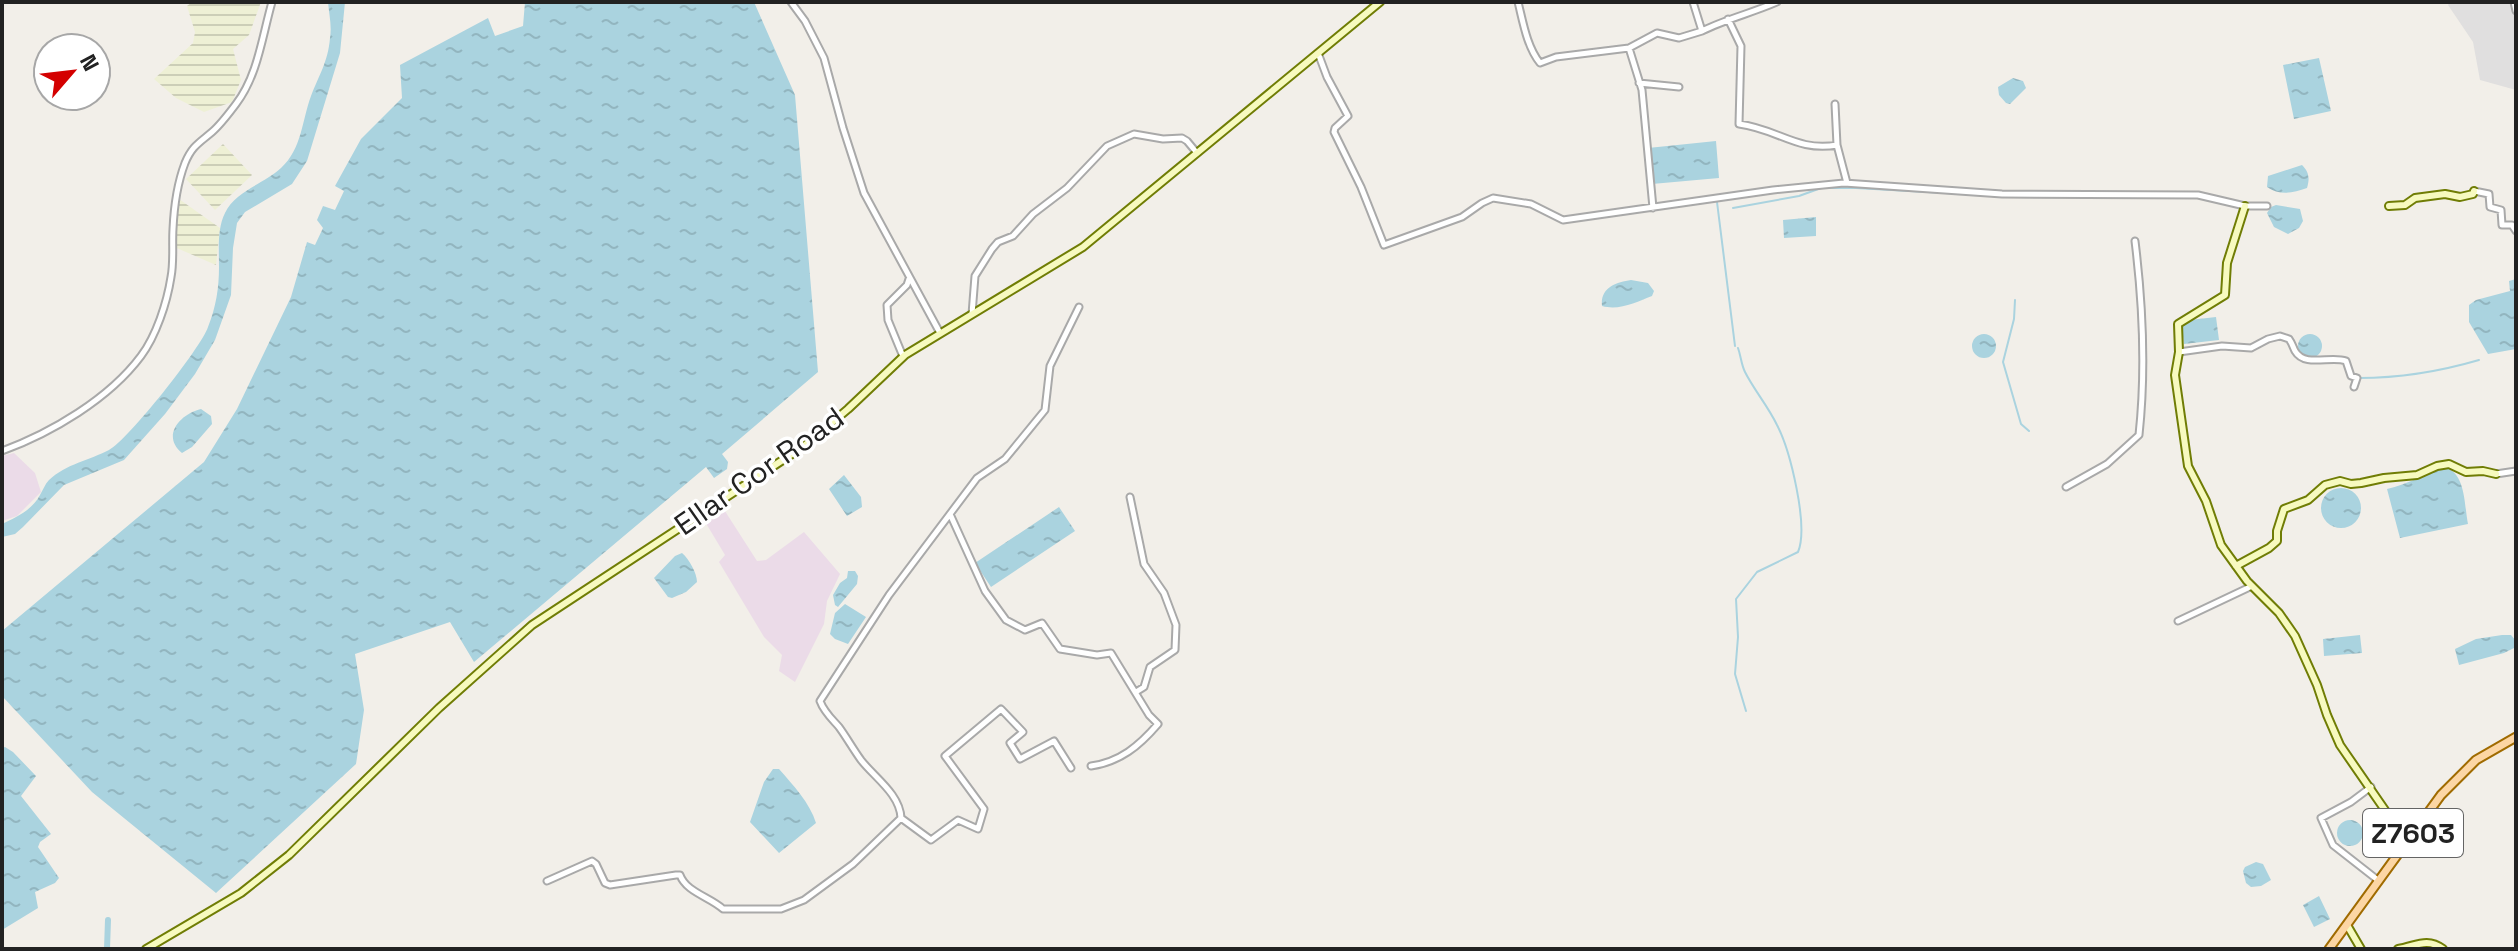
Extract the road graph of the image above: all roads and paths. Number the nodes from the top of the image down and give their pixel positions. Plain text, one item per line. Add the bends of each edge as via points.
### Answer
1 (272, 2) edge
2 (791, 2) edge
3 (1380, 2) edge
4 (1518, 2) edge
5 (1693, 2) edge
6 (1777, 2) edge
7 (2514, 2) edge
8 (2516, 11) edge
9 (1728, 19) junction
10 (1702, 31) junction
11 (1629, 48) junction
12 (1318, 53) junction
13 (1639, 83) junction
14 (1679, 87) dead end
15 (1835, 104) dead end
16 (1837, 145) junction
17 (1197, 153) junction
18 (1847, 183) junction
19 (2474, 191) joint
20 (2245, 206) junction
21 (2267, 206) dead end
22 (2389, 206) dead end
23 (1653, 208) junction
24 (2516, 231) edge
25 (2135, 241) dead end
26 (909, 277) junction
27 (1079, 307) dead end
28 (972, 314) junction
29 (940, 333) junction
30 (2179, 352) junction
31 (902, 354) dead end
32 (2354, 387) dead end
33 (2, 451) edge
34 (2516, 471) edge
35 (2496, 474) joint
36 (2066, 487) dead end
37 (1130, 497) dead end
38 (950, 514) junction
39 (2236, 566) junction
40 (2252, 586) junction
41 (2178, 621) dead end
42 (1136, 692) junction
43 (2516, 737) edge
44 (1091, 766) dead end
45 (1071, 768) dead end
46 (2371, 787) junction
47 (901, 818) junction
48 (2407, 842) junction
49 (850, 871) dead end
50 (547, 881) dead end
51 (2379, 881) junction
52 (2347, 925) junction
53 (146, 949) edge
54 (2329, 949) edge
55 (2361, 949) edge
56 (2398, 949) edge
57 (2443, 949) edge

1 - 33 street via 248,85 212,132 197,142 185,164 171,277 143,354 63,423
2 - 26 street via 824,58 864,193
3 - 12 main road, Ellar Cor Road
4 - 11 street via 1540,63
5 - 10 street
6 - 9 street
7 - 8 street
9 - 10 street
9 - 16 street via 1741,46 1739,124 1794,143
10 - 11 street via 1679,38 1657,33
11 - 13 street
12 - 17 main road, Ellar Cor Road
12 - 23 street via 1348,116 1334,132 1384,245 1462,217 1493,198 1531,204 1563,220
13 - 14 street
13 - 23 street
15 - 16 street
16 - 18 street
17 - 28 main road, Ellar Cor Road via 1083,247
17 - 28 street via 1182,138 1134,134 1107,146 1067,188 992,249 975,276
18 - 20 street via 2002,194 2198,195
18 - 23 street
19 - 22 main road
19 - 24 street via 2489,194 2492,210 2501,210 2502,225
20 - 21 street
20 - 30 main road via 2227,263 2225,295 2178,324
25 - 36 street via 2143,336 2139,435 2107,464
26 - 29 street
26 - 31 street via 887,305
27 - 38 street via 1050,366 1045,410 1005,459 977,478
28 - 29 main road, Ellar Cor Road
29 - 53 main road, Ellar Cor Road via 905,355 804,446 532,625 289,855 241,893
30 - 32 street via 2251,348 2280,336 2292,341 2297,354 2306,359 2343,359 2357,378
30 - 39 main road via 2175,375 2188,466 2221,545
34 - 35 street
35 - 39 main road via 2466,472 2449,464 2417,475 2325,485 2308,500 2284,509 2277,541
37 - 42 street via 1144,564 1164,593 1176,625 1175,650 1150,667 1144,687
38 - 42 street via 985,591 1006,620 1025,630 1042,623 1060,649 1111,653
38 - 47 street via 820,701 894,799
39 - 40 main road
40 - 41 street
40 - 46 main road via 2295,636 2340,745
42 - 44 street via 1158,724 1139,746
43 - 48 main road, Z7603 via 2476,760 2441,795
45 - 47 street via 1054,741 1020,759 1010,743 1023,732 1001,709 945,756 984,809 978,829 958,820 931,840
46 - 48 main road
46 - 51 street via 2321,818 2333,845
47 - 49 street
47 - 50 street via 853,864 804,900 781,909 723,909 688,888 680,875 610,885 592,861
48 - 51 main road, Z7603
51 - 52 main road, Z7603
52 - 54 main road, Z7603
52 - 55 main road
56 - 57 main road via 2426,941

